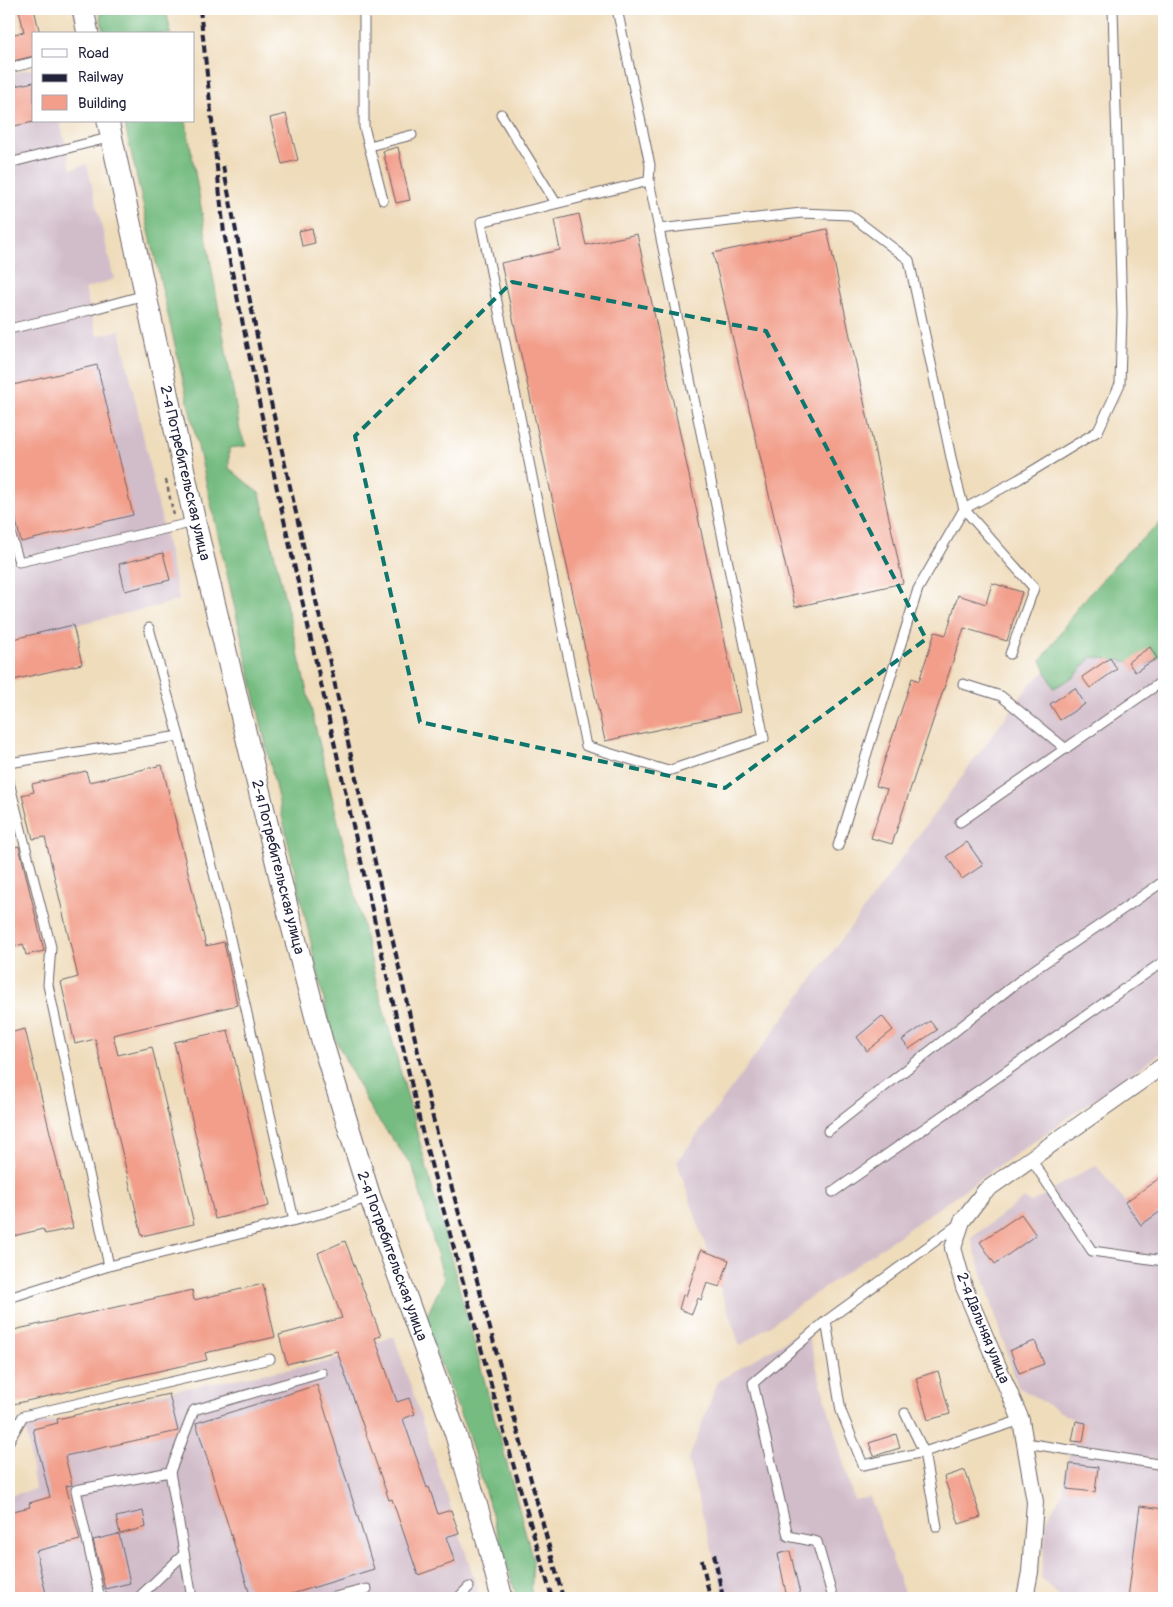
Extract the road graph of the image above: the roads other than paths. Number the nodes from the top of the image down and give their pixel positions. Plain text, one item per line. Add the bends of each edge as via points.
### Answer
1 (83, 9) edge
2 (364, 9) edge
3 (617, 9) edge
4 (1113, 9) edge
5 (88, 32) edge
6 (32, 62) edge
7 (9, 68) edge
8 (501, 114) dead end
9 (110, 129) edge
10 (412, 135) dead end
11 (369, 146) junction
12 (9, 163) edge
13 (650, 180) junction
14 (383, 200) dead end
15 (556, 204) junction
16 (659, 229) junction
17 (146, 295) junction
18 (9, 329) edge
19 (964, 509) junction
20 (195, 522) junction
21 (9, 529) edge
22 (149, 628) dead end
23 (1010, 654) dead end
24 (1164, 680) edge
25 (963, 684) dead end
26 (179, 736) junction
27 (1066, 749) junction
28 (9, 763) edge
29 (9, 782) edge
30 (960, 822) dead end
31 (838, 846) dead end
32 (1164, 881) edge
33 (1164, 961) edge
34 (1164, 1065) edge
35 (828, 1131) dead end
36 (1031, 1159) junction
37 (833, 1192) dead end
38 (370, 1196) junction
39 (294, 1220) junction
40 (962, 1221) junction
41 (1164, 1261) edge
42 (109, 1266) junction
43 (9, 1298) edge
44 (826, 1321) junction
45 (270, 1359) dead end
46 (322, 1373) dead end
47 (905, 1413) dead end
48 (1021, 1420) junction
49 (9, 1441) edge
50 (1026, 1443) junction
51 (924, 1452) junction
52 (1164, 1465) edge
53 (170, 1472) junction
54 (937, 1527) dead end
55 (184, 1554) junction
56 (469, 1587) dead end
57 (367, 1589) dead end
58 (105, 1598) edge
59 (138, 1598) edge
60 (192, 1598) edge
61 (331, 1598) edge
62 (458, 1598) edge
63 (502, 1598) edge
64 (833, 1598) edge
65 (1025, 1598) edge

1 - 5 street
2 - 11 lane via 364,127
3 - 13 lane via 650,165
4 - 19 lane via 1122,314 1120,384 1098,431
6 - 7 lane
8 - 15 lane
9 - 12 lane
9 - 17 street, 2-я Потребительская улица
10 - 11 lane
11 - 14 lane
13 - 15 lane
13 - 16 lane
15 - 16 lane via 481,222 586,746 668,771 764,738
16 - 19 lane via 802,213 850,215 910,260
17 - 18 lane
17 - 20 street, 2-я Потребительская улица
19 - 23 lane via 1034,588
19 - 31 lane via 918,589
20 - 21 lane via 18,562
20 - 38 street, 2-я Потребительская улица via 322,1041
22 - 26 lane
24 - 27 lane
25 - 27 lane via 1001,696
26 - 28 lane
26 - 39 lane via 226,921
27 - 30 lane
29 - 42 lane via 51,947 48,986
32 - 35 lane via 1028,974
33 - 37 lane
34 - 36 street, 2-я Дальняя улица
36 - 40 street, 2-я Дальняя улица via 985,1191
36 - 41 lane via 1092,1251
38 - 39 lane
38 - 63 street, 2-я Потребительская улица via 455,1432
39 - 42 lane
40 - 44 lane
40 - 48 street, 2-я Дальняя улица via 953,1248 964,1288
42 - 43 lane
44 - 51 lane via 841,1411 863,1465
44 - 64 lane via 753,1383 788,1536 817,1542
45 - 49 lane via 23,1416
46 - 53 lane via 194,1410
47 - 51 lane
48 - 50 street, 2-я Дальняя улица
48 - 51 lane
50 - 52 lane
50 - 65 street, 2-я Дальняя улица via 1035,1502
51 - 54 lane
53 - 55 lane
53 - 58 lane via 76,1490 99,1594
55 - 59 lane
55 - 60 lane
56 - 62 lane
57 - 61 lane

